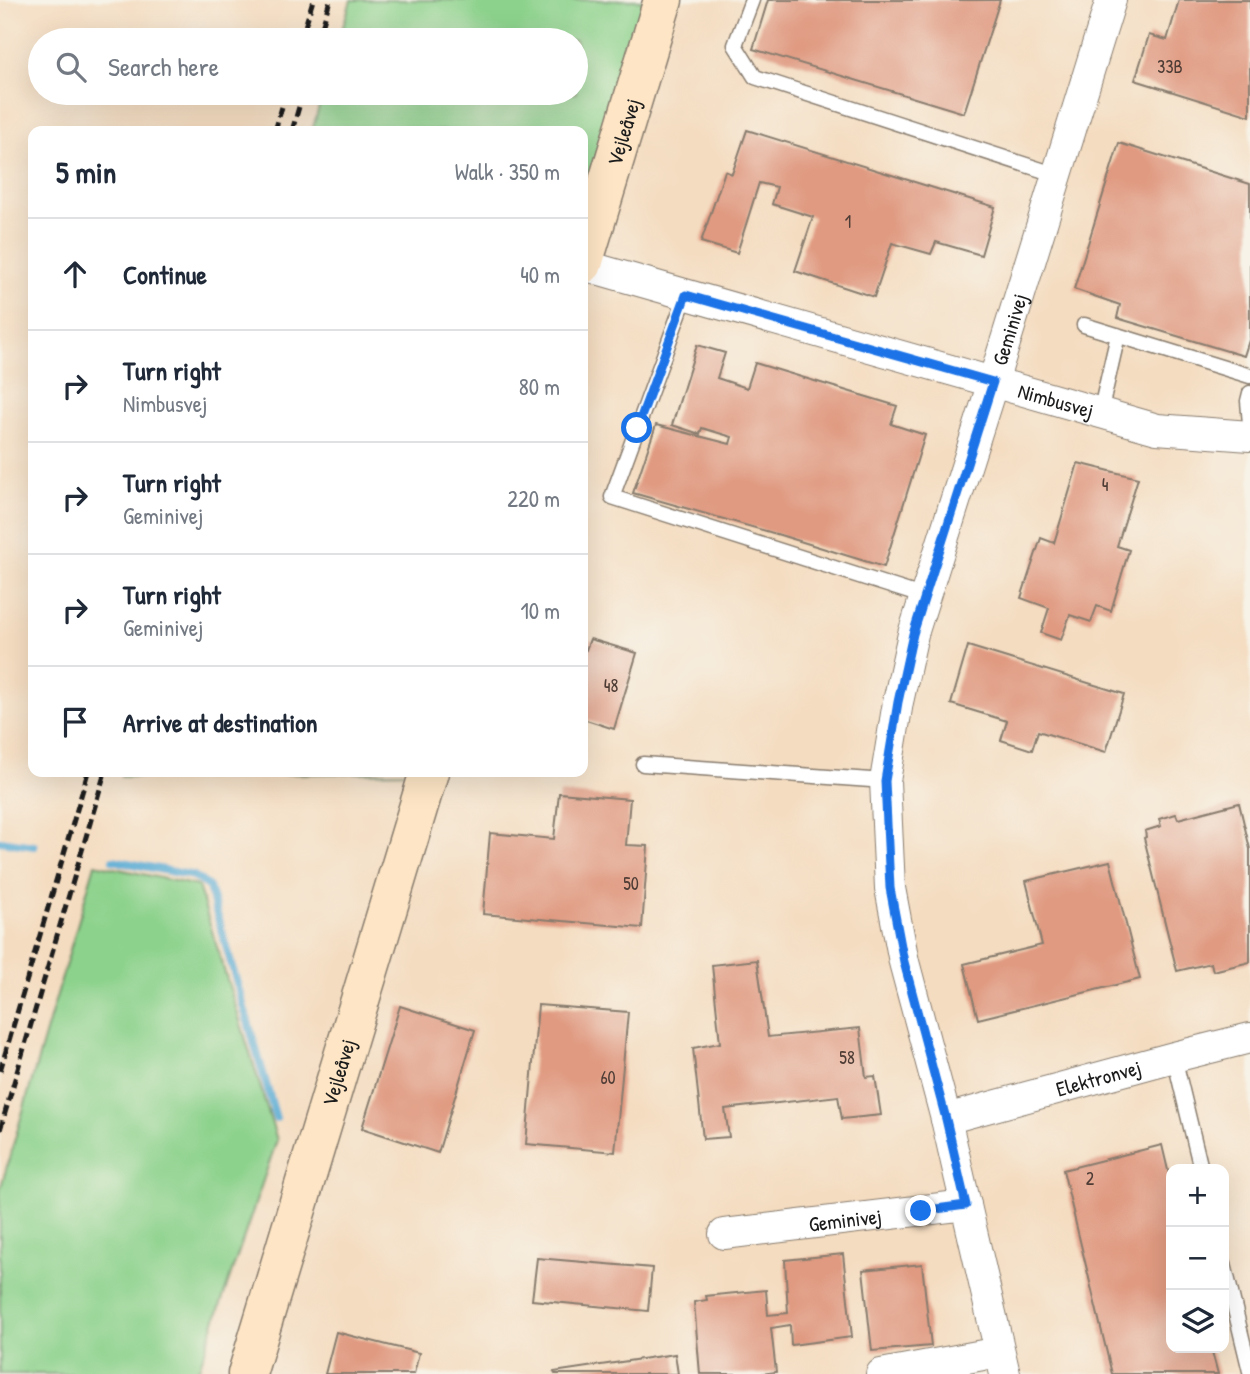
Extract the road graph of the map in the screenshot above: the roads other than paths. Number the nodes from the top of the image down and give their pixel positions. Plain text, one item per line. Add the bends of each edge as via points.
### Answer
1 (663, 0) edge
2 (752, 0) edge
3 (1111, 0) edge
4 (1057, 175) junction
5 (588, 248) edge
6 (588, 266) edge
7 (686, 295) junction
8 (1084, 324) dead end
9 (1118, 335) junction
10 (1250, 376) edge
11 (993, 382) junction
12 (1250, 393) edge
13 (1100, 413) junction
14 (1250, 424) edge
15 (1250, 436) edge
16 (925, 597) junction
17 (643, 764) dead end
18 (427, 777) edge
19 (885, 781) junction
20 (1250, 1038) edge
21 (1174, 1057) junction
22 (946, 1119) junction
23 (1200, 1164) edge
24 (966, 1205) junction
25 (724, 1234) dead end
26 (1229, 1285) edge
27 (1002, 1363) edge
28 (1250, 1371) edge
29 (247, 1374) edge
30 (881, 1374) edge

1 - 5 street, Vejleåvej
2 - 4 lane via 735,46 754,77
3 - 4 street, Geminivej
4 - 11 street, Geminivej
6 - 7 street, Nimbusvej
7 - 11 street, Nimbusvej
7 - 16 lane via 612,496
8 - 9 lane
9 - 10 lane
9 - 13 lane
11 - 13 street, Nimbusvej
11 - 16 street, Geminivej
12 - 14 lane
13 - 15 street, Nimbusvej via 1157,429
16 - 19 street, Geminivej via 898,702
17 - 19 lane
18 - 29 street, Vejleåvej
19 - 22 street, Geminivej via 890,888 904,962
20 - 21 street, Elektronvej
21 - 22 street, Elektronvej
21 - 23 lane
22 - 24 street, Geminivej
24 - 25 street, Geminivej
24 - 27 street, Geminivej
26 - 28 lane
27 - 30 street, Geminivej

